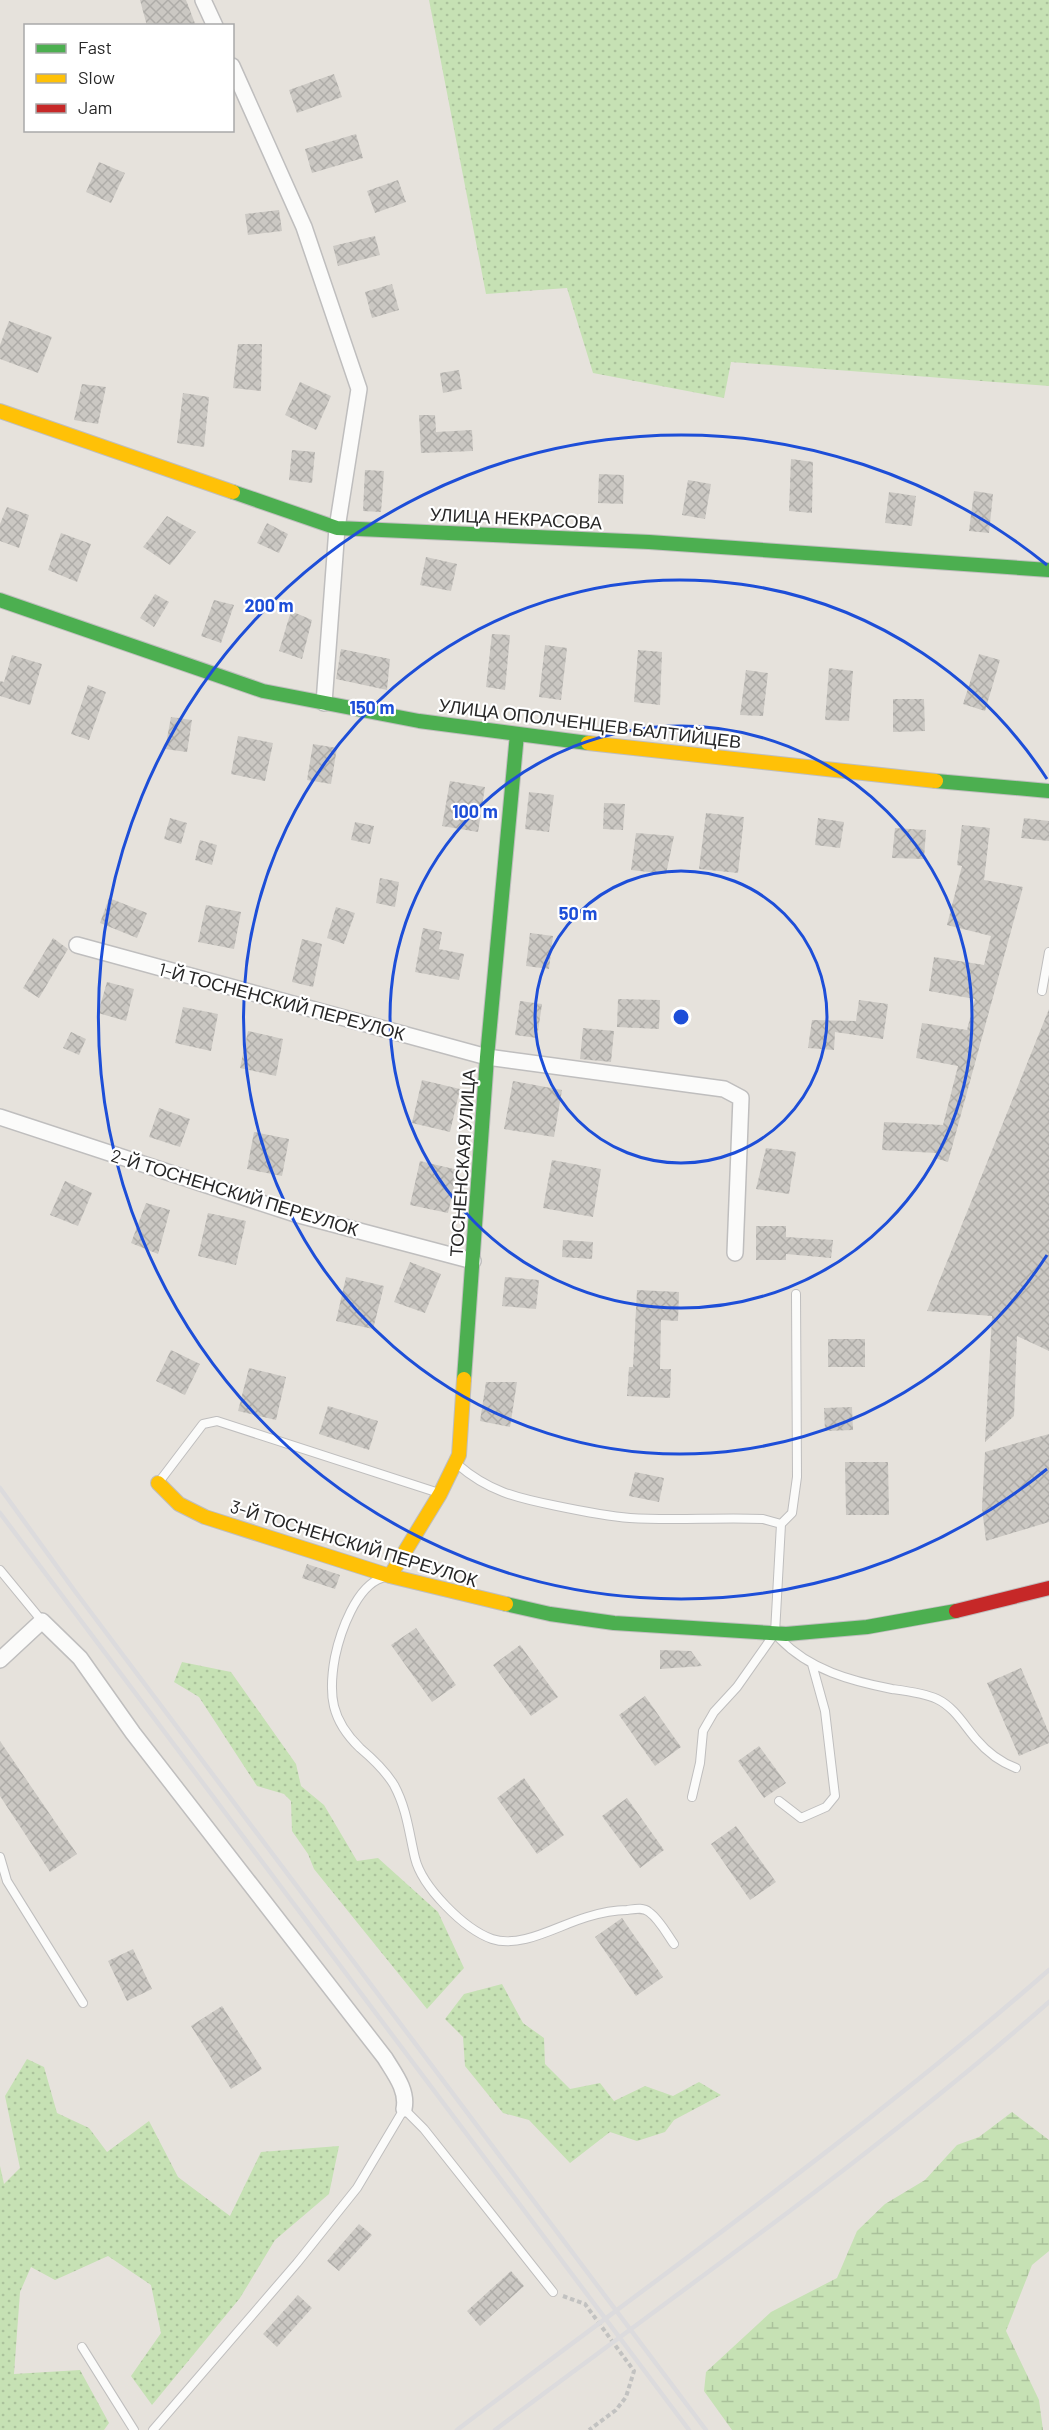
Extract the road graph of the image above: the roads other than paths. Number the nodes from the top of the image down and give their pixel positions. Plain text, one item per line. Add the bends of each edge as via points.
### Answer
1 (203, 0) edge
2 (213, 24) edge
3 (234, 70) edge
4 (0, 411) edge
5 (337, 528) junction
6 (1049, 570) edge
7 (0, 600) edge
8 (324, 703) junction
9 (517, 734) junction
10 (1049, 791) edge
11 (77, 945) dead end
12 (1049, 952) edge
13 (1042, 991) dead end
14 (487, 1057) junction
15 (0, 1117) edge
16 (735, 1253) dead end
17 (473, 1262) junction
18 (796, 1294) dead end
19 (455, 1463) junction
20 (158, 1484) joint
21 (440, 1494) junction
22 (781, 1524) junction
23 (0, 1570) edge
24 (390, 1576) junction
25 (1049, 1588) edge
26 (42, 1621) junction
27 (775, 1633) junction
28 (0, 1660) edge
29 (812, 1664) junction
30 (1016, 1768) dead end
31 (692, 1797) dead end
32 (779, 1801) dead end
33 (0, 1857) edge
34 (674, 1944) dead end
35 (83, 2003) dead end
36 (405, 2109) junction
37 (553, 2292) road end
38 (82, 2347) dead end
39 (134, 2430) edge
40 (153, 2430) edge

1 - 2 street
3 - 5 street via 304,227 359,388
4 - 5 street, УЛИЦА НЕКРАСОВА
5 - 6 street, УЛИЦА НЕКРАСОВА via 649,542
5 - 8 street
7 - 8 street, УЛИЦА ОПОЛЧЕНЦЕВ БАЛТИЙЦЕВ via 263,691
8 - 9 street, УЛИЦА ОПОЛЧЕНЦЕВ БАЛТИЙЦЕВ
9 - 10 street, УЛИЦА ОПОЛЧЕНЦЕВ БАЛТИЙЦЕВ
9 - 14 street, ТОСНЕНСКАЯ УЛИЦА
11 - 14 street, 1-Й ТОСНЕНСКИЙ ПЕРЕУЛОК
12 - 13 lane
14 - 16 street, 1-Й ТОСНЕНСКИЙ ПЕРЕУЛОК via 724,1089 741,1098
14 - 17 street, ТОСНЕНСКАЯ УЛИЦА
15 - 17 street, 2-Й ТОСНЕНСКИЙ ПЕРЕУЛОК via 295,1214
17 - 19 street, ТОСНЕНСКАЯ УЛИЦА via 459,1455
18 - 22 lane via 797,1477 792,1513
19 - 21 street, ТОСНЕНСКАЯ УЛИЦА
19 - 22 lane via 490,1488 592,1513 631,1518 763,1519
20 - 21 lane via 202,1424 217,1421
20 - 24 street, 3-Й ТОСНЕНСКИЙ ПЕРЕУЛОК via 179,1504 205,1517
21 - 24 street, ТОСНЕНСКАЯ УЛИЦА
22 - 27 lane
23 - 26 lane
24 - 27 street, 3-Й ТОСНЕНСКИЙ ПЕРЕУЛОК via 550,1614 614,1623
24 - 34 lane via 377,1580 352,1608 336,1652 332,1704 348,1734 395,1786 412,1833 415,1860 425,1880 457,1916 492,1939 526,1939 588,1916 643,1908
25 - 27 street, 3-Й ТОСНЕНСКИЙ ПЕРЕУЛОК via 949,1613 867,1627
26 - 28 street
26 - 36 street via 80,1658 133,1733 385,2058 399,2081
27 - 29 lane
27 - 31 lane via 703,1731
29 - 30 lane via 858,1682 939,1700 991,1754
29 - 32 lane via 825,1711 835,1796 826,1807 801,1818
33 - 35 lane via 7,1881
36 - 37 lane
36 - 40 lane via 357,2188
38 - 39 lane

